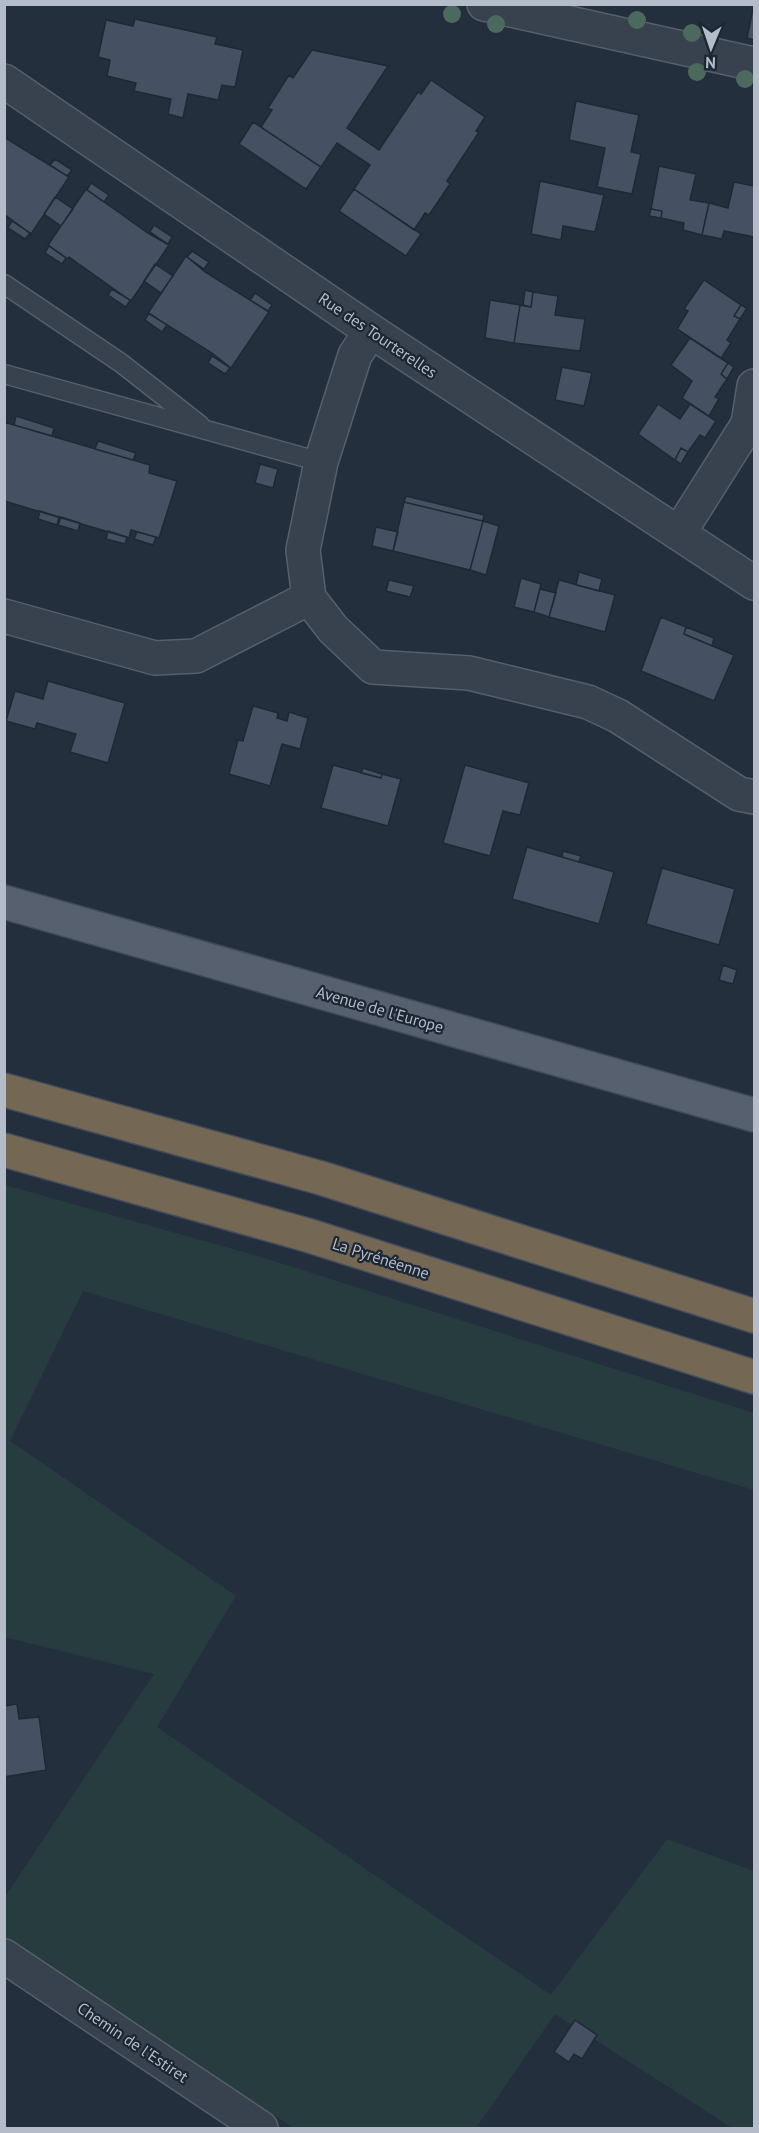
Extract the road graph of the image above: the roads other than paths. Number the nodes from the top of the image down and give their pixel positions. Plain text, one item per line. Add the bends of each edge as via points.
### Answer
1 (484, 4) edge
2 (754, 64) edge
3 (4, 81) edge
4 (4, 284) edge
5 (371, 331) junction
6 (4, 374) edge
7 (754, 386) edge
8 (206, 430) junction
9 (321, 462) junction
10 (679, 533) junction
11 (754, 583) edge
12 (309, 598) junction
13 (4, 616) edge
14 (754, 797) edge
15 (4, 902) edge
16 (4, 1090) edge
17 (754, 1115) edge
18 (4, 1150) edge
19 (754, 1316) edge
20 (754, 1377) edge
21 (4, 1956) edge
22 (261, 2128) edge

1 - 2 street
3 - 5 street, Rue des Tourterelles
4 - 8 lane via 121,363
5 - 9 street via 355,355
5 - 10 street, Rue des Tourterelles
6 - 8 lane
7 - 10 street via 748,424
8 - 9 lane
9 - 12 street via 303,550
10 - 11 street, Rue des Tourterelles
12 - 13 street via 196,656 155,658
12 - 14 street via 333,629 373,667 469,673 588,702 618,716 740,794
15 - 17 main road, Avenue de l'Europe
16 - 19 highway via 321,1178
18 - 20 highway, La Pyrénéenne via 308,1235
21 - 22 street, Chemin de l'Estiret

